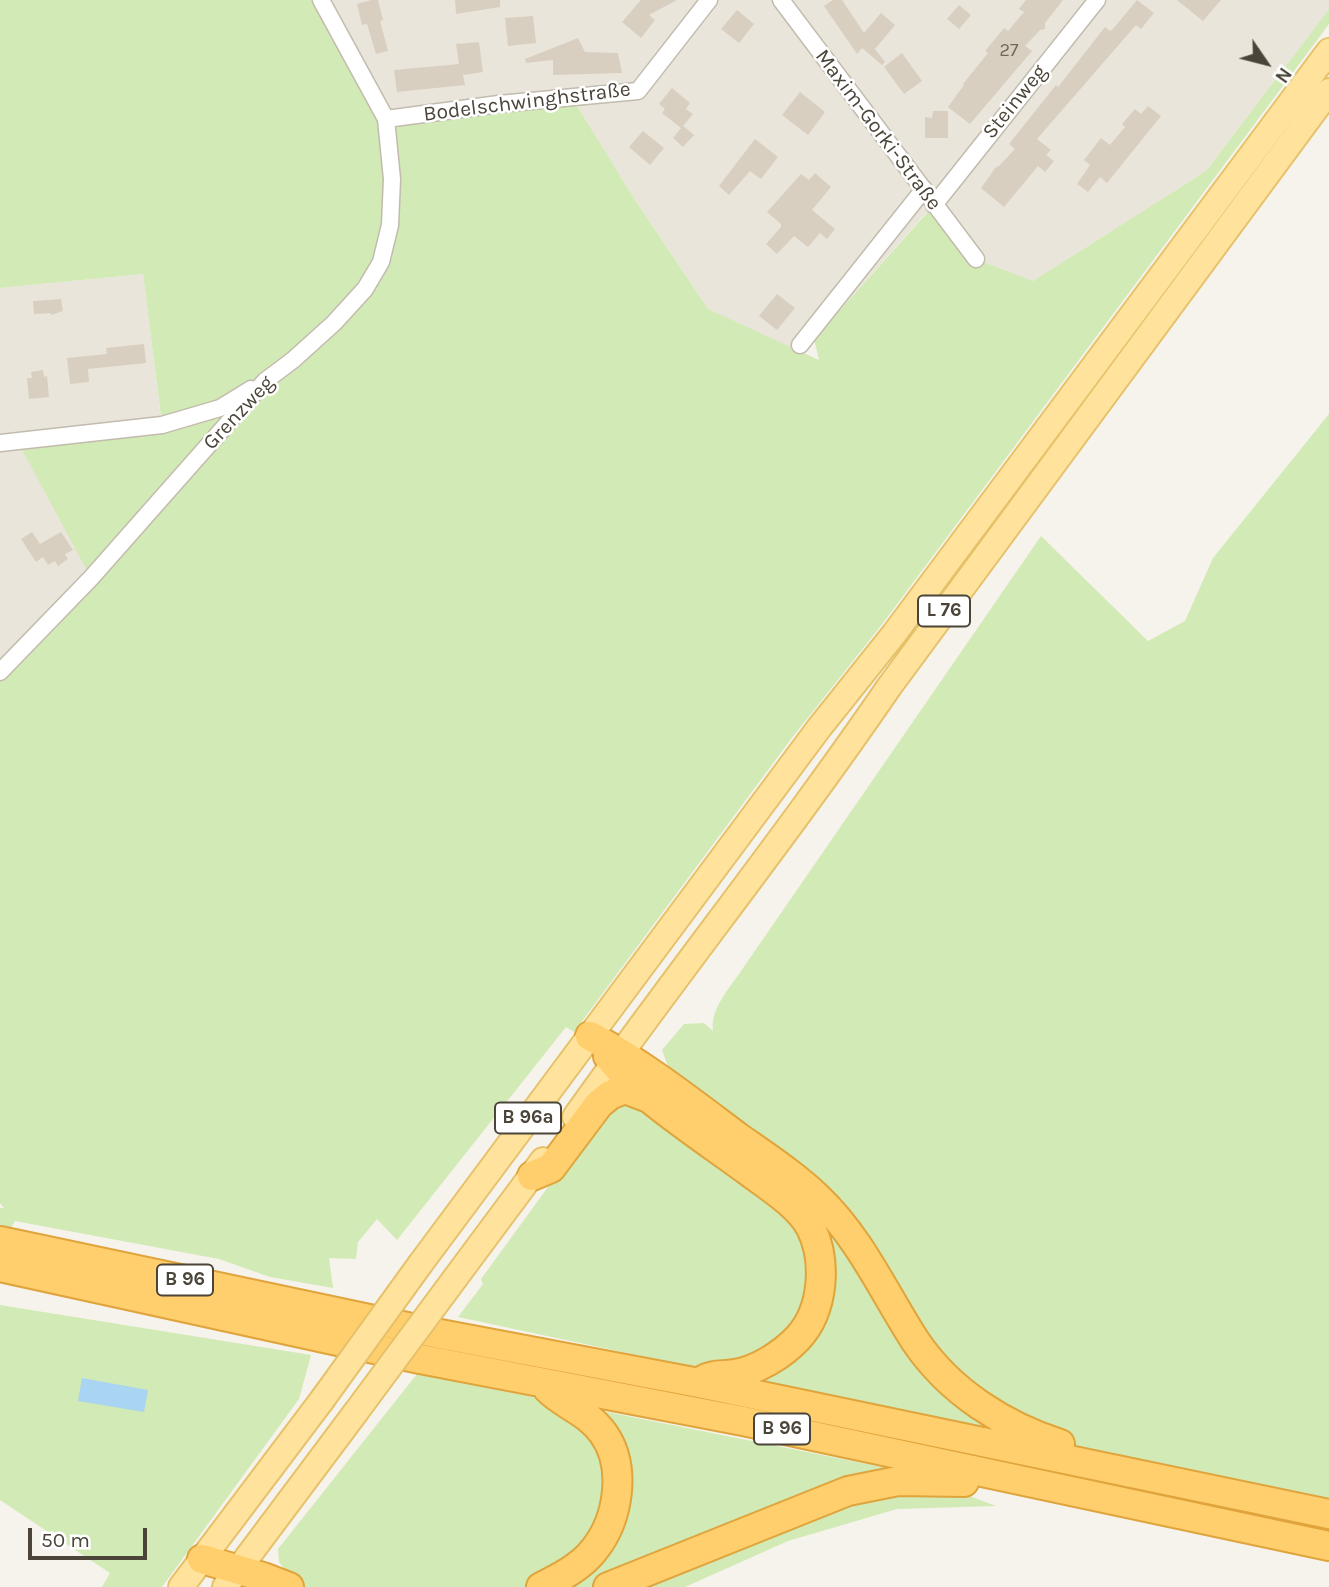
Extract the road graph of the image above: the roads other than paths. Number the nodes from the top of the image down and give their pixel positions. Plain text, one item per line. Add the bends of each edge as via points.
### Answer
1 (321, 0) edge
2 (709, 0) edge
3 (781, 0) edge
4 (1097, 0) edge
5 (1329, 51) edge
6 (1329, 91) edge
7 (386, 119) junction
8 (924, 190) junction
9 (934, 205) junction
10 (976, 259) dead end
11 (800, 345) dead end
12 (265, 381) junction
13 (0, 443) edge
14 (0, 671) edge
15 (590, 1036) junction
16 (616, 1057) junction
17 (646, 1097) junction
18 (532, 1176) junction
19 (0, 1241) edge
20 (0, 1267) edge
21 (541, 1382) junction
22 (699, 1383) junction
23 (1022, 1480) junction
24 (1180, 1483) junction
25 (1329, 1514) edge
26 (1329, 1546) edge
27 (202, 1559) junction
28 (231, 1582) edge
29 (181, 1587) edge
30 (289, 1587) edge
31 (541, 1587) edge
32 (608, 1587) edge

1 - 7 street
2 - 7 street, Bodelschwinghstraße via 638,91
3 - 8 street, Maxim-Gorki-Straße
4 - 9 street, Steinweg
5 - 15 main road, L 76
6 - 16 main road, L 76
7 - 12 street, Grenzweg via 392,179 390,225 382,262 334,323
8 - 9 street, Maxim-Gorki-Straße
8 - 11 street
9 - 10 street, Maxim-Gorki-Straße
12 - 13 street via 220,408 162,425
12 - 14 street, Grenzweg via 91,578
15 - 16 highway
15 - 27 main road, B 96a, bridge
16 - 17 highway
16 - 18 main road
16 - 24 highway via 652,1072 818,1198 856,1240 917,1343 974,1400 1036,1436
17 - 18 highway via 625,1089 610,1095 551,1168
17 - 22 highway via 784,1198 810,1226 820,1255 821,1282 814,1312 799,1338 753,1368 711,1376
18 - 28 main road, bridge
19 - 22 highway, B 96 via 440,1334
20 - 21 highway, B 96
21 - 23 highway, B 96
21 - 31 highway via 588,1416 604,1434 617,1467 607,1530 573,1569
22 - 24 highway, B 96
23 - 26 highway, B 96
23 - 32 highway via 995,1486 898,1481 848,1491
24 - 25 highway, B 96
27 - 28 highway
27 - 29 main road, B 96a
28 - 30 highway via 275,1580

